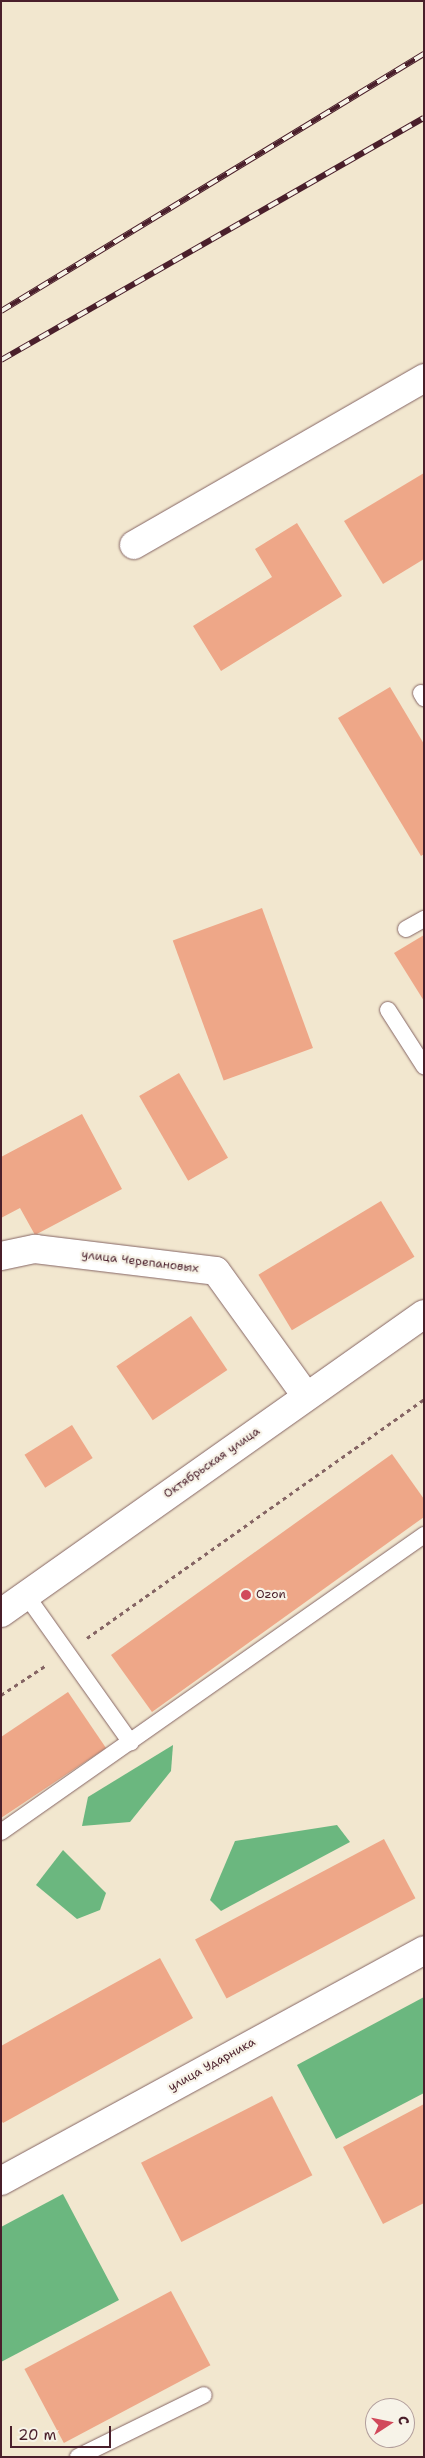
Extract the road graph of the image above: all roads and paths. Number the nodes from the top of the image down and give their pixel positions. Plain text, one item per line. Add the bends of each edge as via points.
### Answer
1 (424, 378) edge
2 (134, 545) dead end
3 (424, 919) edge
4 (406, 929) dead end
5 (388, 1010) dead end
6 (424, 1066) edge
7 (1, 1256) edge
8 (424, 1314) edge
9 (306, 1396) junction
10 (424, 1399) edge
11 (424, 1535) edge
12 (26, 1595) junction
13 (1, 1613) edge
14 (67, 1652) junction
15 (1, 1695) edge
16 (131, 1743) junction
17 (1, 1832) edge
18 (424, 1950) edge
19 (1, 2181) edge
20 (204, 2394) dead end
21 (78, 2457) edge

1 - 2 street
3 - 4 lane
5 - 6 lane
7 - 9 street, улица Черепановых via 35,1249 216,1271
8 - 9 street, Октябрьская улица
9 - 12 street, Октябрьская улица
10 - 14 path
11 - 16 lane
12 - 13 street, Октябрьская улица
12 - 14 lane
14 - 15 path
14 - 16 lane
16 - 17 lane
18 - 19 street, улица Ударника
20 - 21 lane

